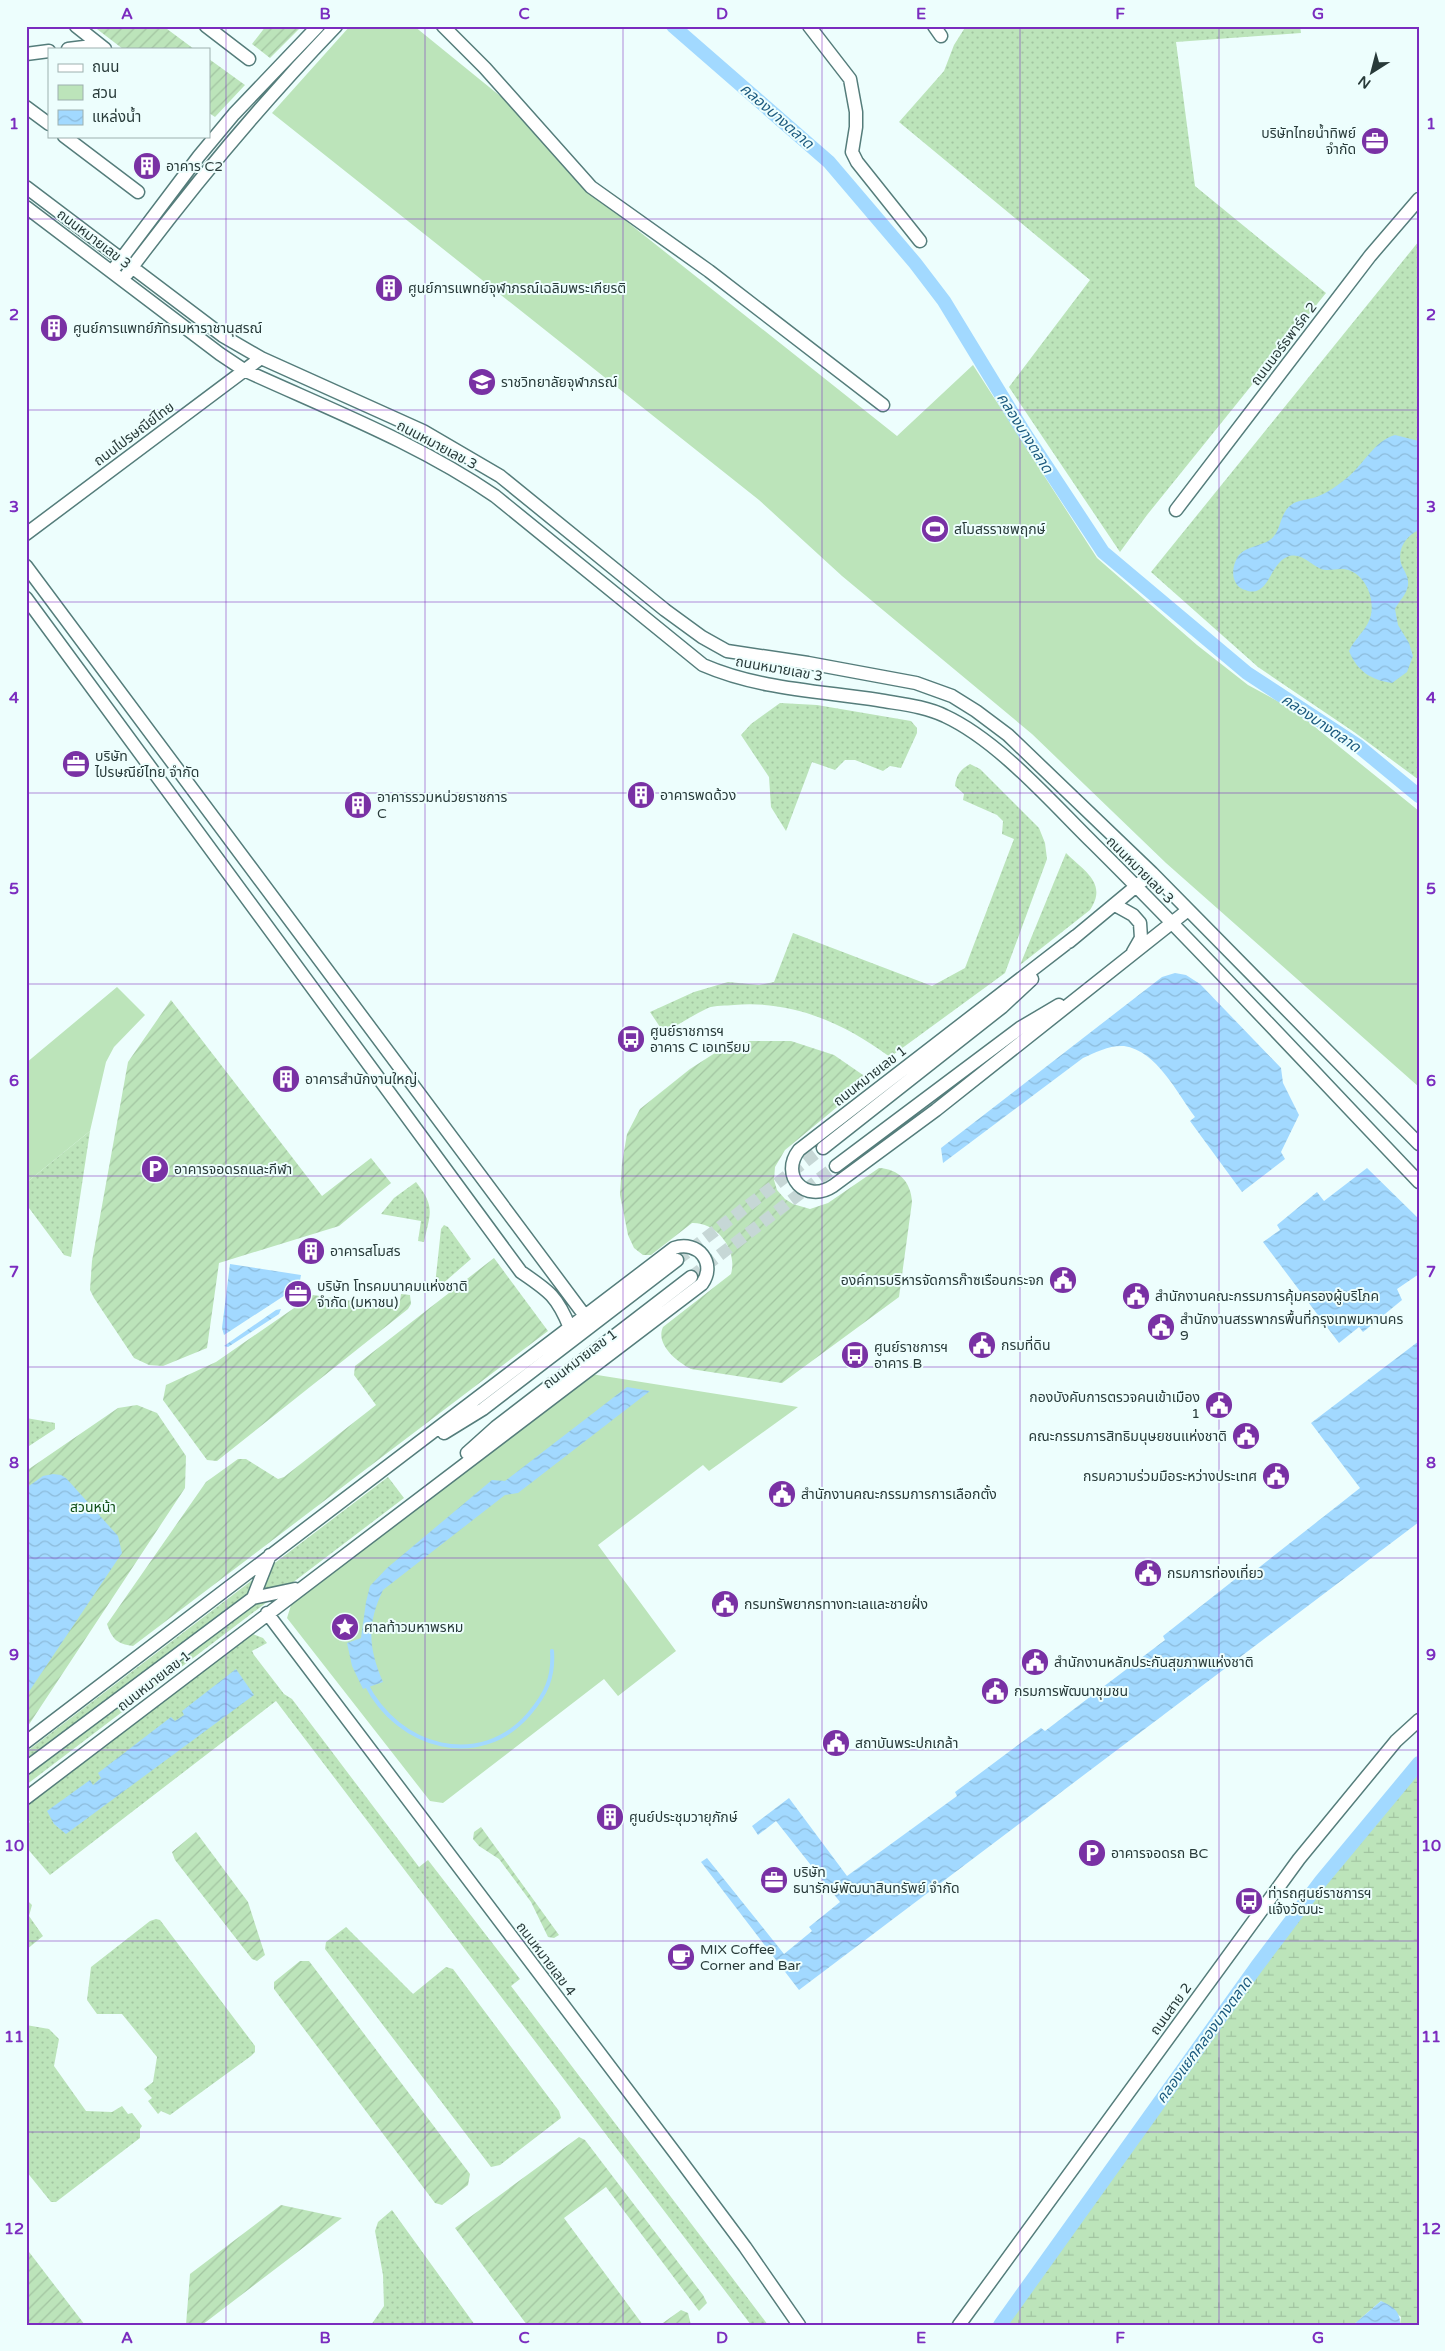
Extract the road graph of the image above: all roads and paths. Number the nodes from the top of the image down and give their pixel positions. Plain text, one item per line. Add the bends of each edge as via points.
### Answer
1 (76, 26) edge
2 (206, 26) edge
3 (318, 26) edge
4 (336, 26) edge
5 (444, 26) edge
6 (809, 26) edge
7 (103, 47) edge
8 (86, 48) edge
9 (48, 51) edge
10 (26, 54) edge
11 (249, 59) dead end
12 (26, 108) edge
13 (48, 123) edge
14 (67, 138) edge
15 (26, 188) edge
16 (138, 192) dead end
17 (1419, 199) edge
18 (26, 207) edge
19 (920, 241) dead end
20 (121, 260) junction
21 (131, 268) junction
22 (111, 272) junction
23 (122, 280) junction
24 (261, 358) junction
25 (244, 370) junction
26 (883, 405) dead end
27 (1176, 510) dead end
28 (26, 534) edge
29 (26, 566) edge
30 (32, 584) edge
31 (26, 598) edge
32 (1152, 873) junction
33 (1136, 886) junction
34 (1116, 905) junction
35 (1188, 910) junction
36 (1172, 924) junction
37 (1076, 936) junction
38 (1128, 958) junction
39 (1107, 975) junction
40 (1419, 1144) edge
41 (823, 1148) tunnel mouth
42 (836, 1166) tunnel mouth
43 (1419, 1182) edge
44 (677, 1260) tunnel mouth
45 (547, 1265) junction
46 (522, 1272) junction
47 (691, 1277) tunnel mouth
48 (585, 1316) junction
49 (570, 1328) junction
50 (382, 1471) junction
51 (410, 1505) junction
52 (270, 1555) junction
53 (300, 1588) junction
54 (253, 1598) junction
55 (267, 1613) junction
56 (1419, 1720) edge
57 (26, 1742) edge
58 (26, 1768) edge
59 (26, 1798) edge
60 (964, 2323) edge
61 (798, 2325) edge

1 - 7 street
2 - 11 street
3 - 20 street via 228,121
4 - 21 street via 282,82
5 - 26 street via 592,187 709,271
6 - 19 street via 850,79 856,112 852,152 857,162
7 - 8 street
9 - 10 street
12 - 13 street
14 - 16 street
15 - 20 street, ถนนหมายเลข 3
17 - 27 street, ถนนนอร์ธพาร์ค 2 via 1370,256
18 - 22 street, ถนนหมายเลข 3
20 - 21 street, ถนนหมายเลข 3
20 - 22 street
21 - 23 street
21 - 24 street, ถนนหมายเลข 3 via 223,336
22 - 23 street, ถนนหมายเลข 3
23 - 25 street, ถนนหมายเลข 3
24 - 25 street, ถนนไปรษณีย์ไทย
24 - 32 street, ถนนหมายเลข 3 via 423,431 493,472 665,610 727,651 916,683 952,696 1008,735
25 - 28 street, ถนนไปรษณีย์ไทย
25 - 33 street, ถนนหมายเลข 3 via 412,446 465,476 503,502 703,665 726,675 772,686 906,704 943,715 963,726 1008,762
29 - 30 street
30 - 45 street
31 - 46 street
32 - 33 street, ถนนหมายเลข 1
32 - 35 street, ถนนหมายเลข 3
33 - 34 street, ถนนหมายเลข 1
33 - 36 street, ถนนหมายเลข 3
34 - 37 street, ถนนหมายเลข 1
34 - 38 street via 1137,918 1142,928
35 - 36 street
35 - 40 street, ถนนหมายเลข 3
36 - 38 street
36 - 43 street, ถนนหมายเลข 3
37 - 39 street, ถนนหมายเลข 1 via 799,1150 792,1163 797,1183 807,1191 821,1192 833,1186 936,1110
37 - 41 street, ถนนหมายเลข 1 via 1002,1007
38 - 39 street
39 - 42 street via 1020,1028
44 - 50 street, ถนนหมายเลข 1 via 483,1409
45 - 46 street via 548,1276 541,1281
45 - 48 street
46 - 49 street via 556,1299
47 - 51 street, ถนนหมายเลข 1 via 496,1427
48 - 49 street, ถนนหมายเลข 1
48 - 51 street, ถนนหมายเลข 1 via 674,1248 692,1246 705,1258 708,1266 702,1284
49 - 50 street, ถนนหมายเลข 1
50 - 52 street, ถนนหมายเลข 1
51 - 53 street, ถนนหมายเลข 1
52 - 54 street
52 - 57 street, ถนนหมายเลข 1
53 - 54 street, ถนนหมายเลข 1
53 - 55 street, ถนนหมายเลข 1
54 - 58 street, ถนนหมายเลข 1
55 - 59 street, ถนนหมายเลข 1
55 - 61 street, ถนนหมายเลข 4 via 675,2153
56 - 60 street, ถนนสาย 2 via 1396,1742 1299,1859

